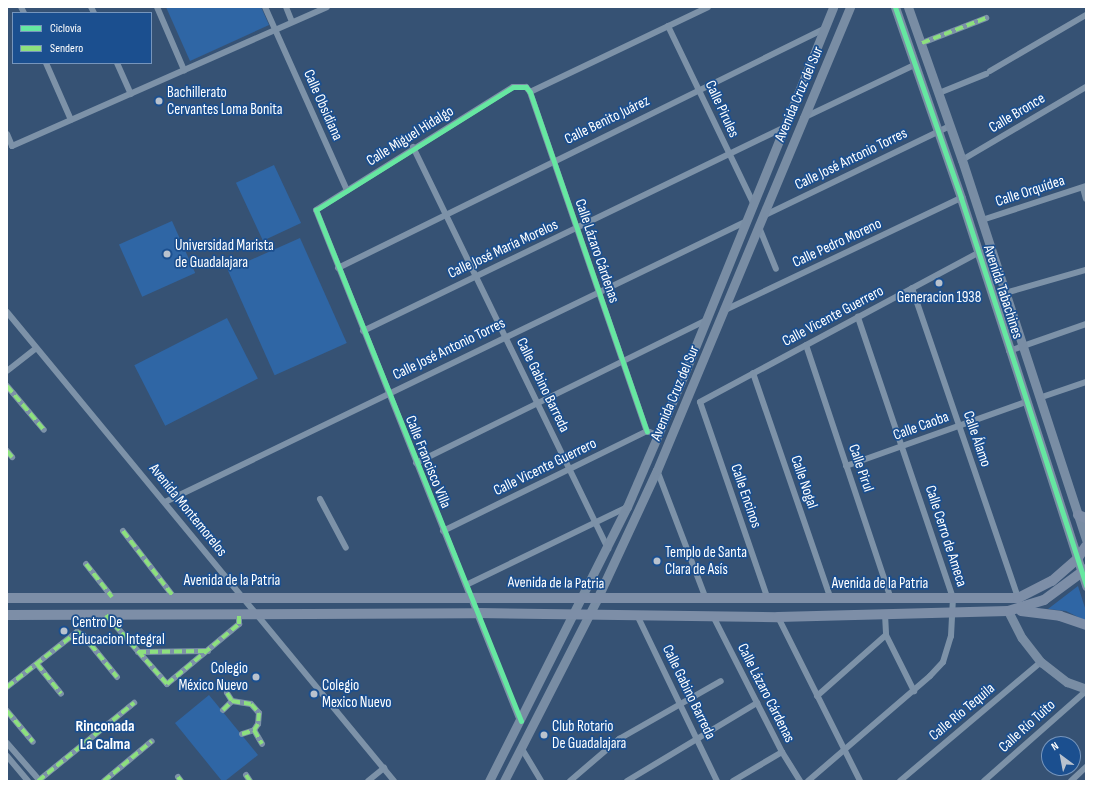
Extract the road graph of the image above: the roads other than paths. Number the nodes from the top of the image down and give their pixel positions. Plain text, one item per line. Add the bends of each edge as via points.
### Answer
1 (157, 7) edge
2 (266, 7) edge
3 (286, 7) edge
4 (327, 7) edge
5 (708, 7) edge
6 (833, 7) edge
7 (850, 7) edge
8 (895, 7) edge
9 (908, 7) edge
10 (1086, 15) edge
11 (986, 18) dead end
12 (292, 22) junction
13 (668, 26) junction
14 (824, 29) junction
15 (275, 30) junction
16 (922, 43) junction
17 (46, 64) edge
18 (117, 64) edge
19 (916, 64) junction
20 (184, 70) junction
21 (1086, 87) edge
22 (698, 90) junction
23 (530, 92) junction
24 (939, 93) junction
25 (131, 94) junction
26 (803, 118) junction
27 (71, 120) junction
28 (950, 126) junction
29 (783, 128) junction
30 (939, 132) junction
31 (7, 134) edge
32 (413, 147) junction
33 (730, 155) junction
34 (553, 160) junction
35 (962, 160) junction
36 (1084, 187) edge
37 (347, 190) junction
38 (961, 198) junction
39 (1086, 199) edge
40 (753, 203) junction
41 (316, 210) joint
42 (445, 214) junction
43 (763, 216) junction
44 (982, 220) junction
45 (745, 222) junction
46 (759, 227) junction
47 (577, 228) junction
48 (978, 253) junction
49 (338, 268) junction
50 (776, 269) dead end
51 (1086, 270) edge
52 (475, 276) junction
53 (912, 288) junction
54 (599, 292) junction
55 (1005, 293) junction
56 (725, 310) junction
57 (7, 312) edge
58 (858, 317) junction
59 (706, 320) junction
60 (1086, 324) edge
61 (363, 331) junction
62 (505, 337) junction
63 (806, 345) junction
64 (1022, 347) junction
65 (36, 348) junction
66 (1010, 351) junction
67 (622, 361) junction
68 (7, 372) edge
69 (753, 373) junction
70 (1086, 382) edge
71 (7, 386) edge
72 (388, 393) junction
73 (1039, 398) junction
74 (687, 401) junction
75 (700, 402) junction
76 (1026, 402) junction
77 (537, 403) junction
78 (959, 426) junction
79 (44, 430) dead end
80 (647, 431) junction
81 (658, 436) junction
82 (902, 446) junction
83 (7, 451) edge
84 (12, 457) dead end
85 (416, 463) junction
86 (846, 466) junction
87 (569, 469) junction
88 (657, 470) junction
89 (320, 499) dead end
90 (165, 502) junction
91 (627, 507) junction
92 (1082, 517) edge
93 (595, 523) junction
94 (123, 530) dead end
95 (443, 531) junction
96 (1086, 540) edge
97 (1086, 546) edge
98 (346, 548) dead end
99 (608, 549) junction
100 (1077, 559) junction
101 (86, 564) dead end
102 (1084, 571) edge
103 (466, 585) junction
104 (1086, 586) edge
105 (173, 596) junction
106 (241, 596) junction
107 (470, 596) junction
108 (112, 597) junction
109 (7, 598) edge
110 (953, 598) junction
111 (1018, 598) junction
112 (583, 599) junction
113 (597, 599) junction
114 (706, 599) junction
115 (768, 599) junction
116 (831, 599) junction
117 (891, 599) junction
118 (1012, 611) junction
119 (476, 613) junction
120 (953, 613) junction
121 (239, 614) junction
122 (256, 614) junction
123 (575, 614) junction
124 (590, 614) junction
125 (885, 614) junction
126 (7, 615) edge
127 (106, 615) junction
128 (637, 615) junction
129 (713, 616) junction
130 (778, 617) junction
131 (1086, 625) edge
132 (886, 635) junction
133 (208, 651) junction
134 (138, 652) junction
135 (1041, 662) junction
136 (37, 664) junction
137 (117, 677) dead end
138 (721, 681) dead end
139 (7, 687) edge
140 (1086, 690) edge
141 (914, 691) junction
142 (227, 693) dead end
143 (61, 694) dead end
144 (817, 696) junction
145 (232, 701) junction
146 (134, 703) dead end
147 (757, 703) junction
148 (680, 704) junction
149 (223, 710) dead end
150 (7, 711) edge
151 (520, 721) junction
152 (254, 730) junction
153 (242, 734) dead end
154 (697, 739) junction
155 (152, 741) dead end
156 (33, 742) dead end
157 (7, 743) edge
158 (262, 744) dead end
159 (522, 749) junction
160 (844, 750) junction
161 (782, 752) junction
162 (7, 756) edge
163 (384, 768) junction
164 (1086, 768) edge
165 (246, 775) dead end
166 (28, 781) edge
167 (39, 781) edge
168 (104, 781) edge
169 (250, 781) edge
170 (368, 781) edge
171 (394, 781) edge
172 (489, 781) edge
173 (504, 781) edge
174 (541, 781) edge
175 (570, 781) edge
176 (627, 781) edge
177 (717, 781) edge
178 (734, 781) edge
179 (800, 781) edge
180 (808, 781) edge
181 (860, 781) edge
182 (900, 781) edge
183 (984, 781) edge
184 (1071, 781) edge

1 - 20 street
2 - 15 street, Calle Obsidiana
3 - 12 street
4 - 12 street
5 - 13 street
6 - 14 main road, Avenida Cruz del Sur
7 - 26 main road, Avenida Cruz del Sur
8 - 19 main road, Avenida Tabachines
9 - 16 main road, Avenida Tabachines
10 - 24 street via 988,72
11 - 16 street
12 - 15 street
13 - 22 street, Calle Pirules
13 - 23 street
14 - 22 street, Calle Benito Juárez
14 - 29 main road, Avenida Cruz del Sur
15 - 20 street
15 - 37 street, Calle Obsidiana
16 - 24 main road, Avenida Tabachines
17 - 27 street
18 - 25 street
19 - 26 street
19 - 30 main road, Avenida Tabachines
20 - 25 street
21 - 35 street, Calle Bronce
22 - 33 street, Calle Pirules
22 - 34 street, Calle Benito Juárez
23 - 32 street, Calle Miguel Hidalgo via 526,87 513,87
23 - 34 street, Calle Lázaro Cárdenas
24 - 28 main road, Avenida Tabachines
25 - 27 street
26 - 43 main road, Avenida Cruz del Sur
27 - 31 street via 12,146
28 - 30 street, Calle José Antonio Torres
28 - 35 main road, Avenida Tabachines
29 - 33 street, Calle José María Morelos
29 - 40 main road, Avenida Cruz del Sur
30 - 38 main road, Avenida Tabachines
30 - 43 street, Calle José Antonio Torres
32 - 37 street, Calle Miguel Hidalgo
32 - 42 street, Calle Gabino Barreda
33 - 40 street, Calle Pirules
33 - 47 street, Calle José María Morelos
34 - 42 street, Calle Benito Juárez
34 - 47 street, Calle Lázaro Cárdenas
35 - 44 main road, Avenida Tabachines
36 - 39 street
36 - 44 street, Calle Orquídea
37 - 41 street, Calle Miguel Hidalgo
38 - 48 main road, Avenida Tabachines
38 - 56 street, Calle Pedro Moreno
40 - 45 main road, Avenida Cruz del Sur
41 - 49 street, Calle Francisco Villa
42 - 49 street, Calle Benito Juárez
42 - 52 street, Calle Gabino Barreda
43 - 46 main road, Avenida Cruz del Sur
44 - 55 main road, Avenida Tabachines
45 - 54 street, Calle José Antonio Torres
45 - 59 main road, Avenida Cruz del Sur
46 - 50 street
46 - 56 main road, Avenida Cruz del Sur
47 - 52 street, Calle José María Morelos
47 - 54 street, Calle Lázaro Cárdenas
48 - 53 street, Calle Vicente Guerrero
48 - 66 main road, Avenida Tabachines
49 - 61 street, Calle Francisco Villa
51 - 55 street
52 - 61 street, Calle José María Morelos
52 - 62 street, Calle Gabino Barreda
53 - 58 street, Calle Vicente Guerrero
53 - 78 street, Calle Álamo
54 - 62 street, Calle José Antonio Torres
54 - 67 street, Calle Lázaro Cárdenas
55 - 64 main road, Avenida Tabachines
56 - 74 main road, Avenida Cruz del Sur
57 - 65 street, Avenida Montemorelos
58 - 63 street, Calle Vicente Guerrero
58 - 82 street, Calle Cerro de Ameca
59 - 67 street
59 - 81 main road, Avenida Cruz del Sur
60 - 64 street
61 - 72 street, Calle Francisco Villa
62 - 72 street, Calle José Antonio Torres
62 - 77 street, Calle Gabino Barreda
63 - 69 street, Calle Vicente Guerrero
63 - 86 street, Calle Pirul
64 - 66 street
64 - 73 main road, Avenida Tabachines
65 - 68 street
65 - 90 street, Avenida Montemorelos
66 - 76 main road, Avenida Tabachines
67 - 77 street
67 - 80 street, Calle Lázaro Cárdenas
69 - 75 street, Calle Vicente Guerrero
69 - 116 street, Calle Nogal
70 - 73 street
71 - 79 street
72 - 85 street, Calle Francisco Villa
72 - 90 street, Calle José Antonio Torres
73 - 92 main road, Avenida Tabachines
74 - 75 street
74 - 88 main road, Avenida Cruz del Sur
75 - 115 street, Calle Encinos
76 - 78 street, Calle Caoba
76 - 100 main road, Avenida Tabachines
77 - 85 street
77 - 87 street, Calle Gabino Barreda
78 - 82 street, Calle Caoba
78 - 111 street, Calle Álamo
80 - 81 street
80 - 87 street, Calle Vicente Guerrero
81 - 91 main road, Avenida Cruz del Sur
82 - 86 street, Calle Caoba
82 - 110 street, Calle Cerro de Ameca
83 - 84 street
85 - 95 street, Calle Francisco Villa
86 - 117 street, Calle Pirul
87 - 93 street, Calle Gabino Barreda
87 - 95 street, Calle Vicente Guerrero
88 - 113 main road, Avenida Cruz del Sur
88 - 114 street
89 - 98 street
90 - 106 street, Avenida Montemorelos
91 - 93 street
91 - 99 main road, Avenida Cruz del Sur
92 - 96 main road, Avenida Tabachines
93 - 99 street, Calle Gabino Barreda
93 - 103 street
94 - 105 street
95 - 103 street, Calle Francisco Villa
97 - 100 main road, Avenida de la Patria
99 - 112 main road, Avenida Cruz del Sur
100 - 102 main road, Avenida Tabachines
100 - 111 main road, Avenida de la Patria via 1052,581
101 - 108 street
102 - 104 main road, Avenida Tabachines
102 - 118 main road, Avenida de la Patria via 1044,600
103 - 107 street, Calle Francisco Villa
105 - 106 main road, Avenida de la Patria
105 - 108 main road, Avenida de la Patria
106 - 107 main road, Avenida de la Patria
106 - 122 street, Avenida Montemorelos
107 - 112 main road, Avenida de la Patria
107 - 119 street, Calle Francisco Villa
108 - 109 main road, Avenida de la Patria
110 - 111 main road, Avenida de la Patria
110 - 117 main road, Avenida de la Patria
110 - 120 street, Calle Cerro de Ameca
112 - 113 main road, Avenida de la Patria
112 - 123 main road, Avenida Cruz del Sur
113 - 114 main road, Avenida de la Patria
113 - 124 main road, Avenida Cruz del Sur
114 - 115 main road, Avenida de la Patria
115 - 116 main road, Avenida de la Patria
116 - 117 main road, Avenida de la Patria
118 - 120 main road, Avenida de la Patria
118 - 131 main road via 1060,616
118 - 135 main road via 1022,638
119 - 122 main road, Avenida de la Patria
119 - 123 main road, Avenida de la Patria
119 - 151 street, Calle Francisco Villa
120 - 125 main road, Avenida de la Patria
120 - 141 street, Calle Cerro de Ameca via 949,650 943,662
121 - 122 main road, Avenida de la Patria
121 - 127 main road, Avenida de la Patria
121 - 133 street via 239,624
122 - 163 street, Avenida Montemorelos
123 - 124 main road, Avenida de la Patria
123 - 151 main road, Avenida Cruz del Sur
124 - 128 main road, Avenida de la Patria
124 - 159 main road, Avenida Cruz del Sur
125 - 130 main road, Avenida de la Patria
125 - 132 street
126 - 127 main road, Avenida de la Patria
127 - 134 street
128 - 129 main road, Avenida de la Patria
128 - 148 street, Calle Gabino Barreda
129 - 130 main road, Avenida de la Patria
129 - 147 street, Calle Lázaro Cárdenas
130 - 144 street
132 - 141 street
132 - 144 street
133 - 134 street
133 - 134 street via 166,684
135 - 140 main road via 1067,682
135 - 182 street, Calle Río Tequila
136 - 137 street via 74,634 80,633
136 - 139 street
136 - 143 street
138 - 148 street
140 - 183 street, Calle Río Tuito
141 - 160 street, Calle Cerro de Ameca
142 - 145 street
144 - 160 street
145 - 149 street
145 - 152 street via 251,704 260,713
146 - 167 street
147 - 154 street
147 - 161 street, Calle Lázaro Cárdenas
148 - 154 street, Calle Gabino Barreda
148 - 175 street via 619,739
150 - 156 street
151 - 172 main road, Avenida Cruz del Sur
152 - 153 street
152 - 158 street
154 - 176 street
154 - 177 street, Calle Gabino Barreda
155 - 168 street
157 - 167 street
159 - 173 main road, Avenida Cruz del Sur
159 - 174 street
160 - 180 street, Calle Cerro de Ameca
160 - 181 street
161 - 178 street
161 - 179 street, Calle Lázaro Cárdenas
162 - 166 street
163 - 170 street
163 - 171 street, Avenida Montemorelos
164 - 184 street
165 - 169 street

